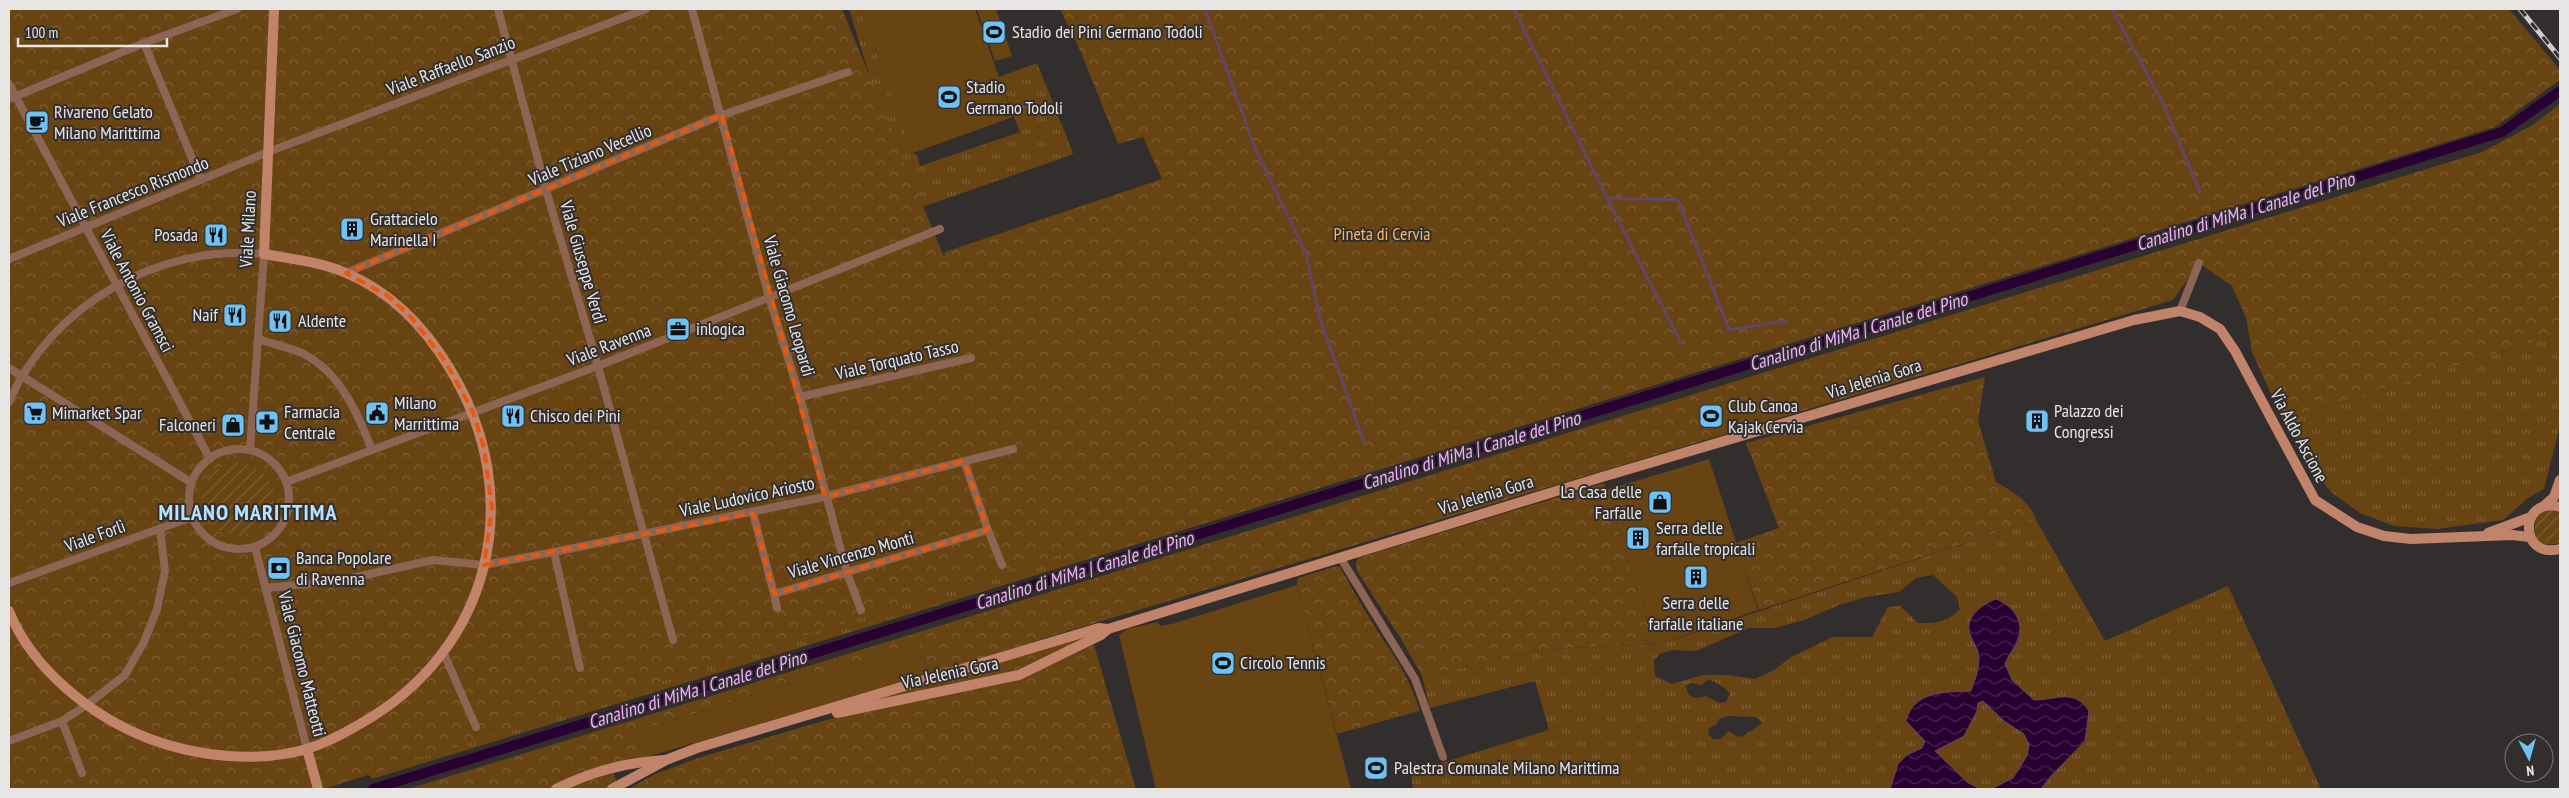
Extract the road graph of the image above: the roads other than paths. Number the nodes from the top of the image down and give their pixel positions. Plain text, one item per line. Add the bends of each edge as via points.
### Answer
1 (237, 9) edge
2 (274, 9) edge
3 (498, 9) edge
4 (646, 9) edge
5 (692, 9) edge
6 (144, 43) junction
7 (512, 58) junction
8 (848, 72) dead end
9 (9, 84) edge
10 (12, 98) edge
11 (722, 114) junction
12 (268, 152) junction
13 (201, 180) junction
14 (546, 190) junction
15 (86, 228) junction
16 (940, 229) dead end
17 (264, 254) junction
18 (9, 258) edge
19 (2199, 263) dead end
20 (346, 273) junction
21 (116, 286) junction
22 (769, 297) junction
23 (2180, 311) junction
24 (258, 340) junction
25 (971, 358) dead end
26 (598, 366) junction
27 (9, 368) edge
28 (22, 377) junction
29 (800, 397) junction
30 (9, 402) edge
31 (473, 412) junction
32 (1013, 449) dead end
33 (250, 450) junction
34 (372, 450) junction
35 (210, 459) junction
36 (964, 461) junction
37 (2560, 480) edge
38 (286, 482) junction
39 (192, 483) junction
40 (825, 496) junction
41 (2544, 506) junction
42 (2560, 507) edge
43 (753, 513) junction
44 (192, 516) junction
45 (2531, 517) junction
46 (160, 529) junction
47 (988, 530) junction
48 (643, 534) junction
49 (2530, 537) junction
50 (2467, 538) junction
51 (255, 547) junction
52 (2560, 549) edge
53 (554, 552) junction
54 (1340, 557) junction
55 (484, 565) junction
56 (1002, 565) dead end
57 (847, 573) junction
58 (9, 583) edge
59 (265, 588) junction
60 (774, 594) junction
61 (777, 608) dead end
62 (9, 610) edge
63 (861, 610) dead end
64 (1108, 629) junction
65 (673, 640) dead end
66 (444, 654) junction
67 (580, 668) dead end
68 (88, 704) junction
69 (62, 721) junction
70 (789, 721) junction
71 (476, 727) dead end
72 (9, 741) edge
73 (307, 749) junction
74 (1443, 757) dead end
75 (666, 760) junction
76 (82, 773) dead end
77 (318, 789) edge
78 (556, 789) edge
79 (612, 789) edge

1 - 6 street
2 - 12 street, Viale Milano
3 - 7 street, Viale Giuseppe Verdi
4 - 7 street, Viale Raffaello Sanzio
5 - 11 street, Viale Giacomo Leopardi
6 - 10 street
6 - 13 street
7 - 12 street, Viale Raffaello Sanzio
7 - 14 street, Viale Giuseppe Verdi
8 - 11 street, Viale Tiziano Vecellio
9 - 10 street, Viale Antonio Gramsci
10 - 15 street, Viale Antonio Gramsci
11 - 14 street, Viale Tiziano Vecellio
11 - 22 street, Viale Giacomo Leopardi
12 - 13 street, Viale Francesco Rismondo
12 - 17 street, Viale Milano
13 - 15 street, Viale Francesco Rismondo
14 - 20 street, Viale Tiziano Vecellio
14 - 26 street, Viale Giuseppe Verdi
15 - 18 street, Viale Francesco Rismondo
15 - 21 street, Viale Antonio Gramsci
16 - 22 street, Viale Ravenna
17 - 20 street
17 - 21 street via 222,253 194,257
17 - 24 street, Viale Milano
19 - 23 street
20 - 31 street via 388,296 411,317 445,361
21 - 28 street via 81,308 59,329
21 - 35 street, Viale Antonio Gramsci
22 - 26 street, Viale Ravenna
22 - 29 street, Viale Giacomo Leopardi
23 - 50 street, Via Aldo Ascione via 2220,329 2316,500 2357,528 2384,536
23 - 54 street, Via Jelenia Gora via 2134,320 2020,352
24 - 33 street, Viale Milano
24 - 34 street via 302,353 332,374 352,406
25 - 29 street, Viale Torquato Tasso
26 - 31 street, Viale Ravenna
26 - 48 street, Viale Giuseppe Verdi
27 - 28 street
28 - 30 street
28 - 39 street
29 - 40 street, Viale Giacomo Leopardi
31 - 34 street, Viale Ravenna
31 - 55 street via 484,448 492,508 492,527
32 - 36 street, Viale Ludovico Ariosto
33 - 35 street via 222,452
33 - 38 street via 266,456 278,467
34 - 38 street, Viale Ravenna
35 - 39 street via 199,469
36 - 40 street, Viale Ludovico Ariosto
36 - 47 street
37 - 41 street via 2554,497
38 - 51 street via 289,501 284,521 267,541
39 - 44 street via 189,500
40 - 43 street, Viale Ludovico Ariosto
40 - 57 street, Viale Giacomo Leopardi
41 - 42 street
41 - 45 street
43 - 48 street, Viale Ludovico Ariosto
43 - 60 street, Viale Vincenzo Monti
44 - 46 street, Viale Forlì
44 - 51 street via 198,528 217,544 230,548
45 - 49 street
45 - 50 street, Via Aldo Ascione
46 - 58 street, Viale Forlì
46 - 68 street via 165,571 157,609 144,642 125,675
47 - 56 street
47 - 57 street, Viale Vincenzo Monti
48 - 53 street, Viale Ludovico Ariosto
48 - 65 street, Viale Giuseppe Verdi
49 - 50 street, Via Aldo Ascione
49 - 52 street via 2546,550
51 - 59 street, Viale Giacomo Matteotti
53 - 55 street, Viale Ludovico Ariosto
53 - 67 street
54 - 64 street, Via Jelenia Gora
54 - 74 street via 1415,679
55 - 59 street, Viale Ludovico Ariosto via 433,560 338,581
55 - 66 street via 465,618
57 - 60 street, Viale Vincenzo Monti
57 - 63 street, Viale Giacomo Leopardi
59 - 73 street, Viale Giacomo Matteotti
60 - 61 street
62 - 68 street via 27,646 58,681
64 - 70 street, Via Jelenia Gora via 1099,628
64 - 70 street, Via Jelenia Gora via 1019,675
66 - 71 street
66 - 73 street via 420,682 396,701 333,739
68 - 69 street
68 - 73 street via 139,735 165,745 199,752 258,756
69 - 72 street
69 - 76 street
70 - 75 street, Via Jelenia Gora
73 - 77 street, Viale Giacomo Matteotti
75 - 78 street, Via Jelenia Gora via 642,761 596,772
75 - 79 street, Via Jelenia Gora

